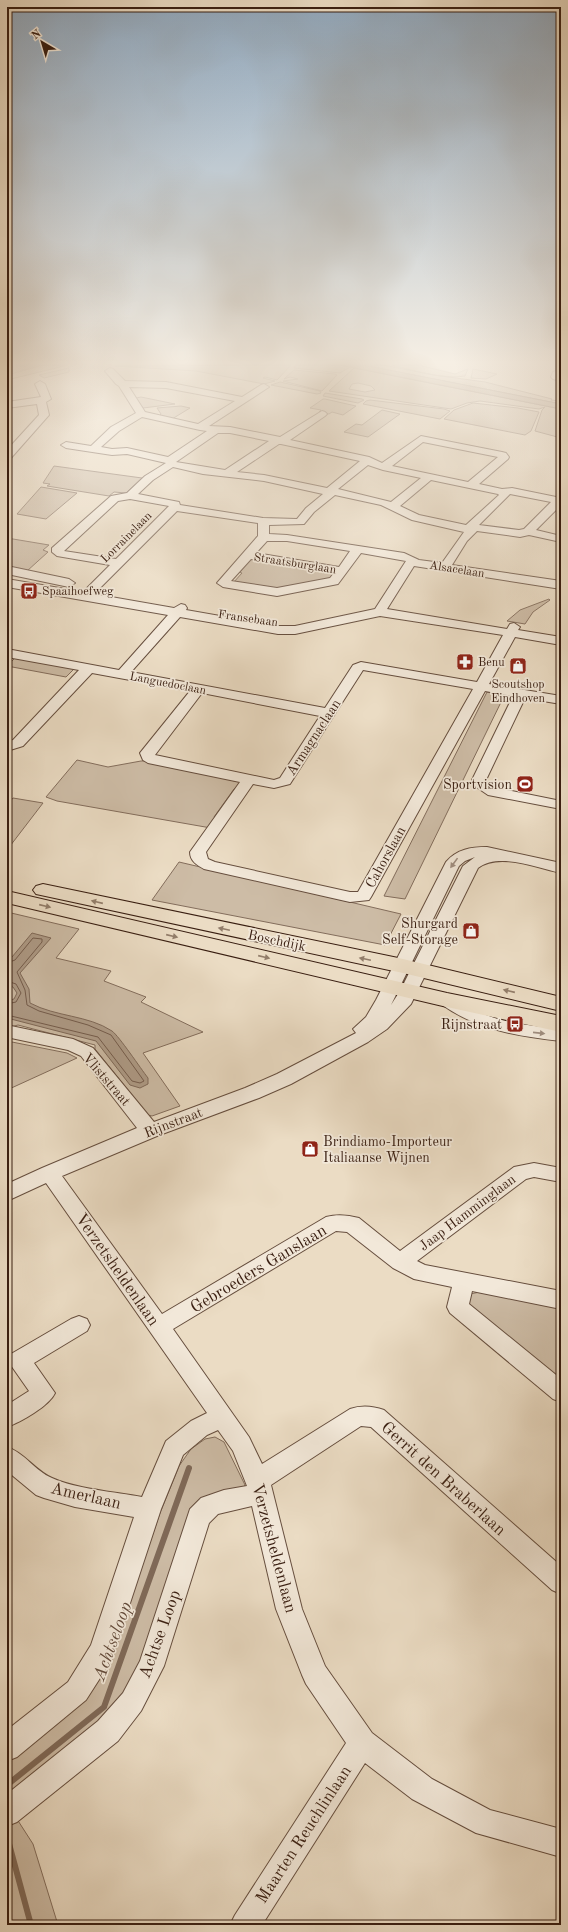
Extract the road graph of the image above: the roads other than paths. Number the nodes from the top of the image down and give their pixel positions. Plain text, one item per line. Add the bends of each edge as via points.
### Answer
1 (144, 455) edge
2 (181, 455) edge
3 (257, 455) edge
4 (347, 455) edge
5 (399, 455) edge
6 (502, 455) edge
7 (367, 461) junction
8 (171, 462) junction
9 (383, 467) junction
10 (227, 474) junction
11 (429, 477) junction
12 (470, 485) junction
13 (331, 492) junction
14 (502, 492) junction
15 (130, 496) junction
16 (560, 501) edge
17 (392, 506) junction
18 (174, 507) junction
19 (263, 521) junction
20 (471, 529) junction
21 (528, 531) junction
22 (264, 537) junction
23 (561, 539) edge
24 (358, 549) junction
25 (248, 555) junction
26 (411, 562) junction
27 (120, 563) junction
28 (445, 567) junction
29 (7, 570) edge
30 (342, 570) junction
31 (7, 576) edge
32 (7, 583) edge
33 (561, 585) edge
34 (7, 591) edge
35 (59, 593) junction
36 (87, 594) junction
37 (381, 609) junction
38 (179, 611) junction
39 (512, 630) junction
40 (561, 635) edge
41 (561, 641) edge
42 (7, 653) edge
43 (89, 668) junction
44 (122, 674) junction
45 (481, 685) junction
46 (199, 688) junction
47 (521, 693) junction
48 (561, 700) edge
49 (329, 713) junction
50 (9, 748) edge
51 (249, 779) junction
52 (561, 805) edge
53 (501, 856) junction
54 (561, 868) edge
55 (7, 882) edge
56 (444, 884) junction
57 (461, 887) junction
58 (7, 897) edge
59 (412, 968) junction
60 (401, 989) junction
61 (447, 1000) junction
62 (556, 1000) edge
63 (561, 1024) edge
64 (7, 1033) edge
65 (561, 1035) edge
66 (150, 1131) junction
67 (49, 1173) junction
68 (561, 1175) edge
69 (7, 1194) edge
70 (400, 1262) junction
71 (464, 1282) junction
72 (561, 1300) edge
73 (79, 1325) dead end
74 (159, 1327) junction
75 (561, 1392) edge
76 (7, 1417) edge
77 (221, 1417) junction
78 (7, 1457) edge
79 (259, 1487) junction
80 (150, 1509) junction
81 (561, 1582) edge
82 (362, 1743) junction
83 (7, 1747) edge
84 (7, 1812) edge
85 (561, 1843) edge
86 (245, 1925) edge

1 - 8 street
2 - 8 street, Lorrainelaan
3 - 10 street
4 - 7 street
5 - 9 street
6 - 12 street via 504,457
7 - 9 street
7 - 13 street via 332,488
8 - 10 street
8 - 15 street, Lorrainelaan
9 - 11 street
10 - 13 street via 264,478
11 - 12 street
11 - 17 street
12 - 14 street
13 - 17 street
13 - 19 street via 300,522
14 - 16 street via 512,491
14 - 20 street via 505,495
15 - 18 street, Lorrainelaan via 168,502 175,504
15 - 27 street via 115,498 58,548 61,554
16 - 21 street
17 - 20 street via 416,518
18 - 19 street
18 - 27 street, Lorrainelaan
19 - 22 street, Straatsburglaan
20 - 21 street via 520,534
20 - 28 street
21 - 23 street
22 - 24 street, Straatsburglaan
22 - 25 street, Straatsburglaan
24 - 26 street, Straatsburglaan via 404,556 413,560
24 - 30 street, Straatsburglaan
25 - 30 street, Straatsburglaan
25 - 30 street, Straatsburglaan via 220,583 277,592 334,581
26 - 28 street, Alsacelaan
26 - 37 street, Alsacelaan
27 - 36 street, Lorrainelaan
28 - 33 street, Alsacelaan
29 - 36 street via 85,586
31 - 36 street, Fransebaan
32 - 35 street, Fransebaan
34 - 35 street, Fransebaan via 53,599
35 - 36 street, Fransebaan
36 - 38 street, Fransebaan
37 - 38 street, Fransebaan via 295,630 278,630
37 - 39 street, Fransebaan
38 - 44 street
39 - 40 street, Fransebaan
39 - 41 street, Fransebaan
39 - 45 street, Cahorslaan
42 - 43 street, Languedoclaan
43 - 44 street, Languedoclaan
43 - 50 street via 18,743
44 - 46 street, Languedoclaan
45 - 47 street
45 - 49 street, Armagnaclaan via 361,666
45 - 51 street, Cahorslaan via 363,897 350,897 210,866 202,862 198,852
46 - 49 street, Languedoclaan
46 - 51 street, Armagnaclaan via 147,754 148,757
47 - 48 street
47 - 52 street via 479,784 493,792
49 - 51 street, Armagnaclaan via 285,781 274,784
53 - 54 street
53 -> 56 street via 482,851 466,854 452,865
53 - 57 street via 478,860 471,866
59 -> 55 main road, Boschdijk
56 - 57 street
56 - 59 street
57 - 59 street
58 -> 60 main road, Boschdijk
59 - 60 street, Rijnstraat
62 -> 59 main road, Boschdijk
60 - 61 main road, Boschdijk
60 - 66 street, Rijnstraat via 402,1004 381,1025 339,1051 252,1093
61 - 63 main road, Boschdijk
61 -> 65 street, Boschdijk via 460,1011 490,1024
64 - 66 street, Vliststraat via 73,1045 87,1052
66 - 67 street, Rijnstraat
67 - 69 street, Rijnstraat
67 - 74 street, Verzetsheldenlaan
68 - 70 street, Jaap Hamminglaan via 534,1170 521,1172
70 - 71 street, Gebroeders Ganslaan via 421,1273
70 - 74 street, Gebroeders Ganslaan via 352,1224 333,1223
71 - 72 street, Gebroeders Ganslaan
71 - 75 street via 458,1307
73 - 76 street via 19,1361 44,1393
74 - 77 street, Verzetsheldenlaan
77 - 79 street, Verzetsheldenlaan via 241,1444
77 - 80 street via 199,1428 174,1448
78 - 80 street, Amerlaan via 44,1487 75,1496
79 - 81 street, Gerrit den Braberlaan via 358,1416 376,1417
79 - 82 street, Verzetsheldenlaan via 289,1609 315,1675
79 - 84 street, Achtse Loop via 210,1506 199,1517 151,1666 132,1702 108,1731
80 - 83 street via 102,1652 77,1691
82 - 85 street, Verzetsheldenlaan via 422,1789 486,1823
82 - 86 street, Maarten Reuchlinlaan

